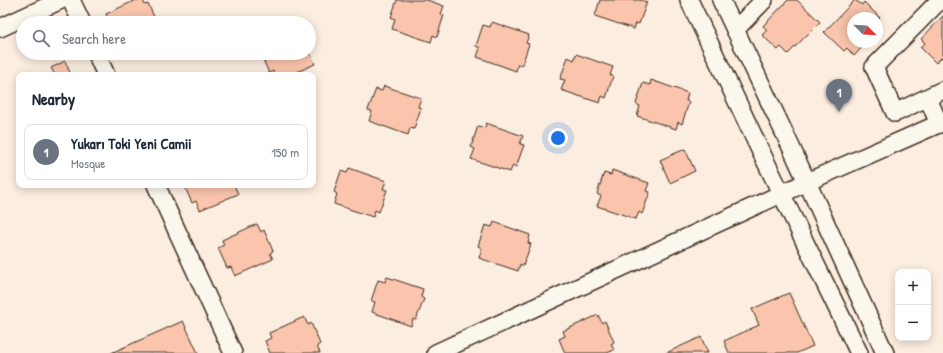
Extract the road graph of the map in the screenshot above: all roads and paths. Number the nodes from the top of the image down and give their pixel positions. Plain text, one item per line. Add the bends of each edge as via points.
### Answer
1 (61, 0) edge
2 (71, 0) edge
3 (689, 0) edge
4 (720, 0) edge
5 (764, 0) edge
6 (940, 0) edge
7 (26, 16) edge
8 (79, 16) edge
9 (16, 21) edge
10 (0, 28) edge
11 (735, 30) junction
12 (99, 60) edge
13 (105, 72) edge
14 (935, 94) edge
15 (941, 123) edge
16 (807, 182) junction
17 (157, 188) edge
18 (782, 195) junction
19 (233, 353) edge
20 (436, 353) edge
21 (859, 353) edge
22 (885, 353) edge

1 - 7 street
2 - 8 street
3 - 18 street
4 - 11 street
5 - 11 street
6 - 14 street via 874,67 895,113
9 - 10 street
11 - 16 street
12 - 13 street
14 - 15 street
15 - 16 street
16 - 18 street
16 - 22 street
17 - 19 street
18 - 20 street
18 - 21 street

